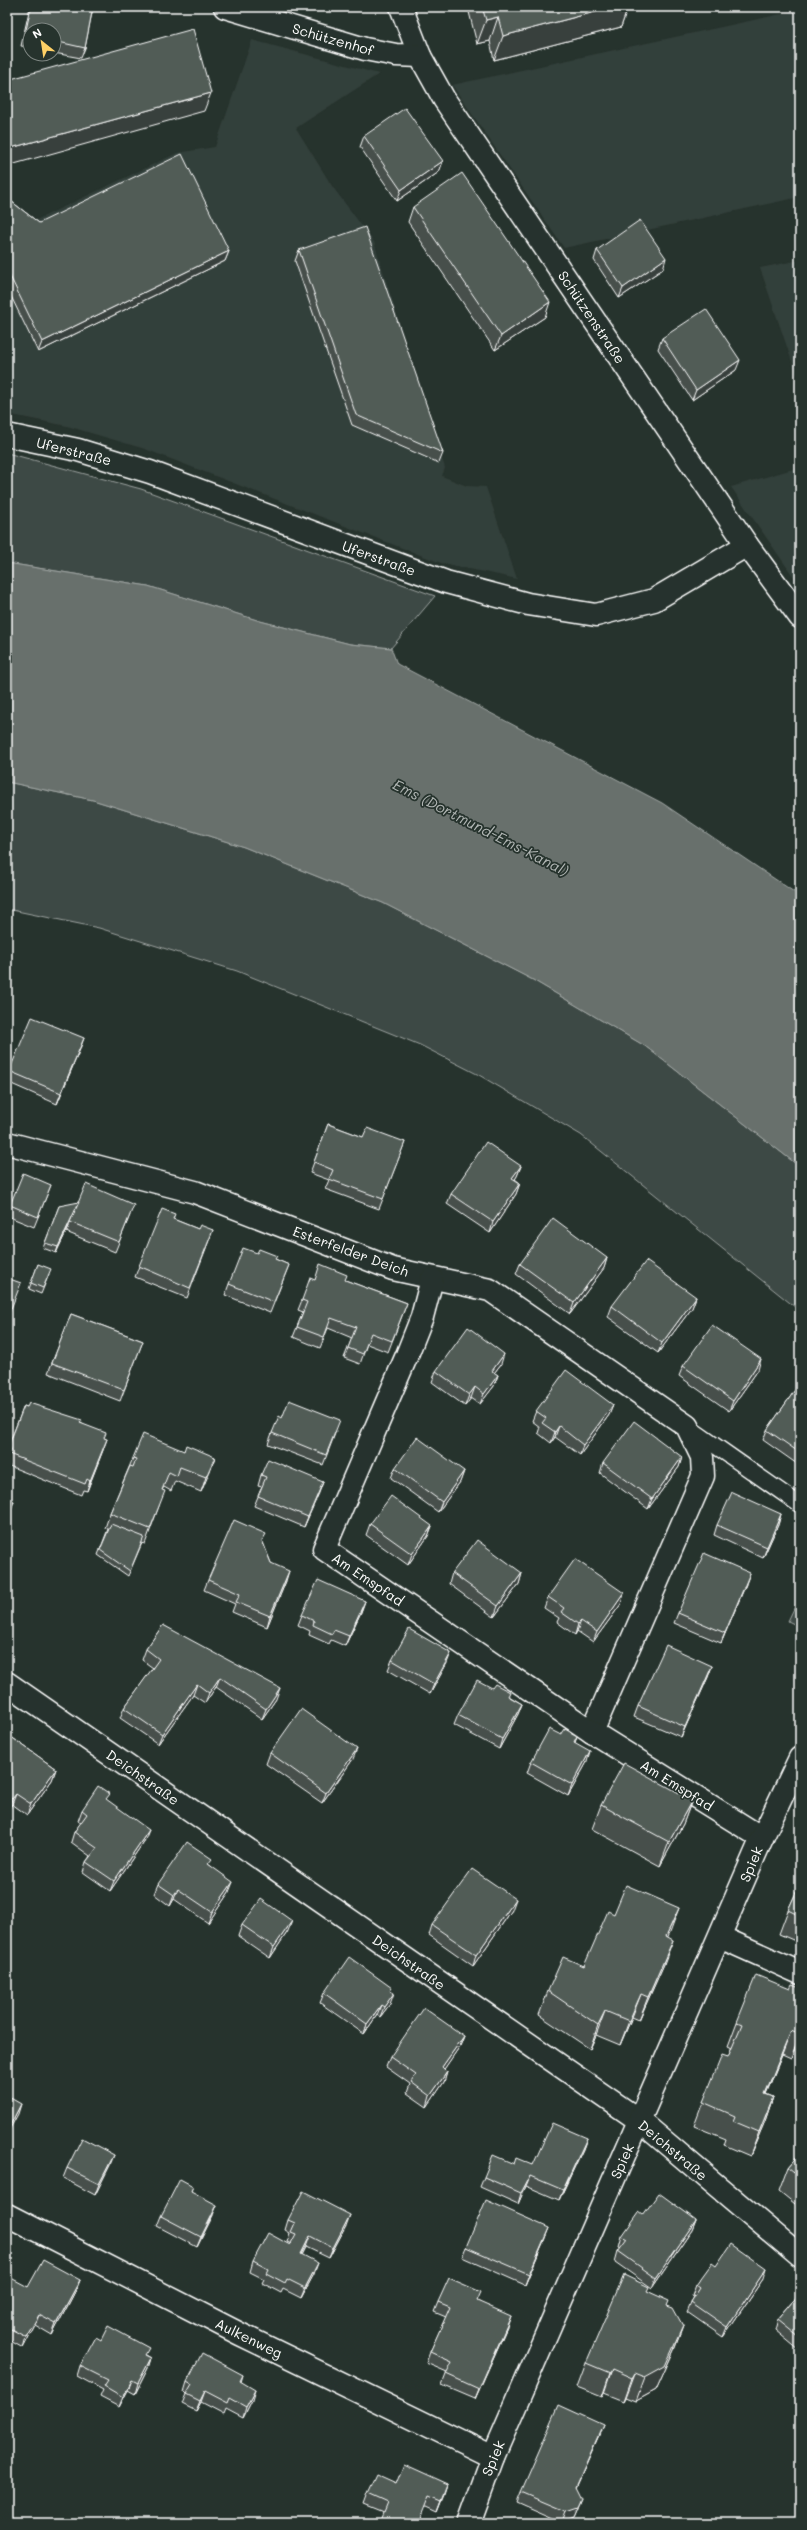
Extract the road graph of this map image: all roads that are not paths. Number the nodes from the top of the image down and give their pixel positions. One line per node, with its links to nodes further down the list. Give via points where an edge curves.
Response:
1 (225, 7): 3 (street, Schützenhof, via 365,49 396,55)
2 (401, 7): 3 (street, Schützenstraße)
3 (420, 56): 5 (street, Schützenstraße, via 444,99)
4 (7, 435): 5 (street, Uferstraße, via 78,450 150,472 446,582 528,604 596,615 654,600)
5 (747, 545): 6 (street, Schützenstraße)
6 (800, 616)
7 (7, 1143): 8 (street, Esterfelder Deich, via 195,1192 393,1269)
8 (432, 1279): 9 (street, Esterfelder Deich, via 465,1283 490,1290); 12 (street, Am Emspfad, via 412,1342 324,1549)
9 (687, 1426): 10 (lane); 12 (street, via 702,1457 703,1476)
10 (800, 1505)
11 (7, 1683): 17 (street, Deichstraße)
12 (592, 1732): 14 (street, Am Emspfad)
13 (800, 1758): 14 (street, Spiek)
14 (762, 1838): 15 (street, Spiek)
15 (720, 1937): 16 (street); 17 (street, Spiek)
16 (800, 1972)
17 (640, 2121): 19 (street, Deichstraße); 20 (street, Spiek)
18 (7, 2215): 20 (street, Aulkenweg, via 240,2334)
19 (800, 2256)
20 (494, 2457): 21 (street, Spiek)
21 (469, 2523)

